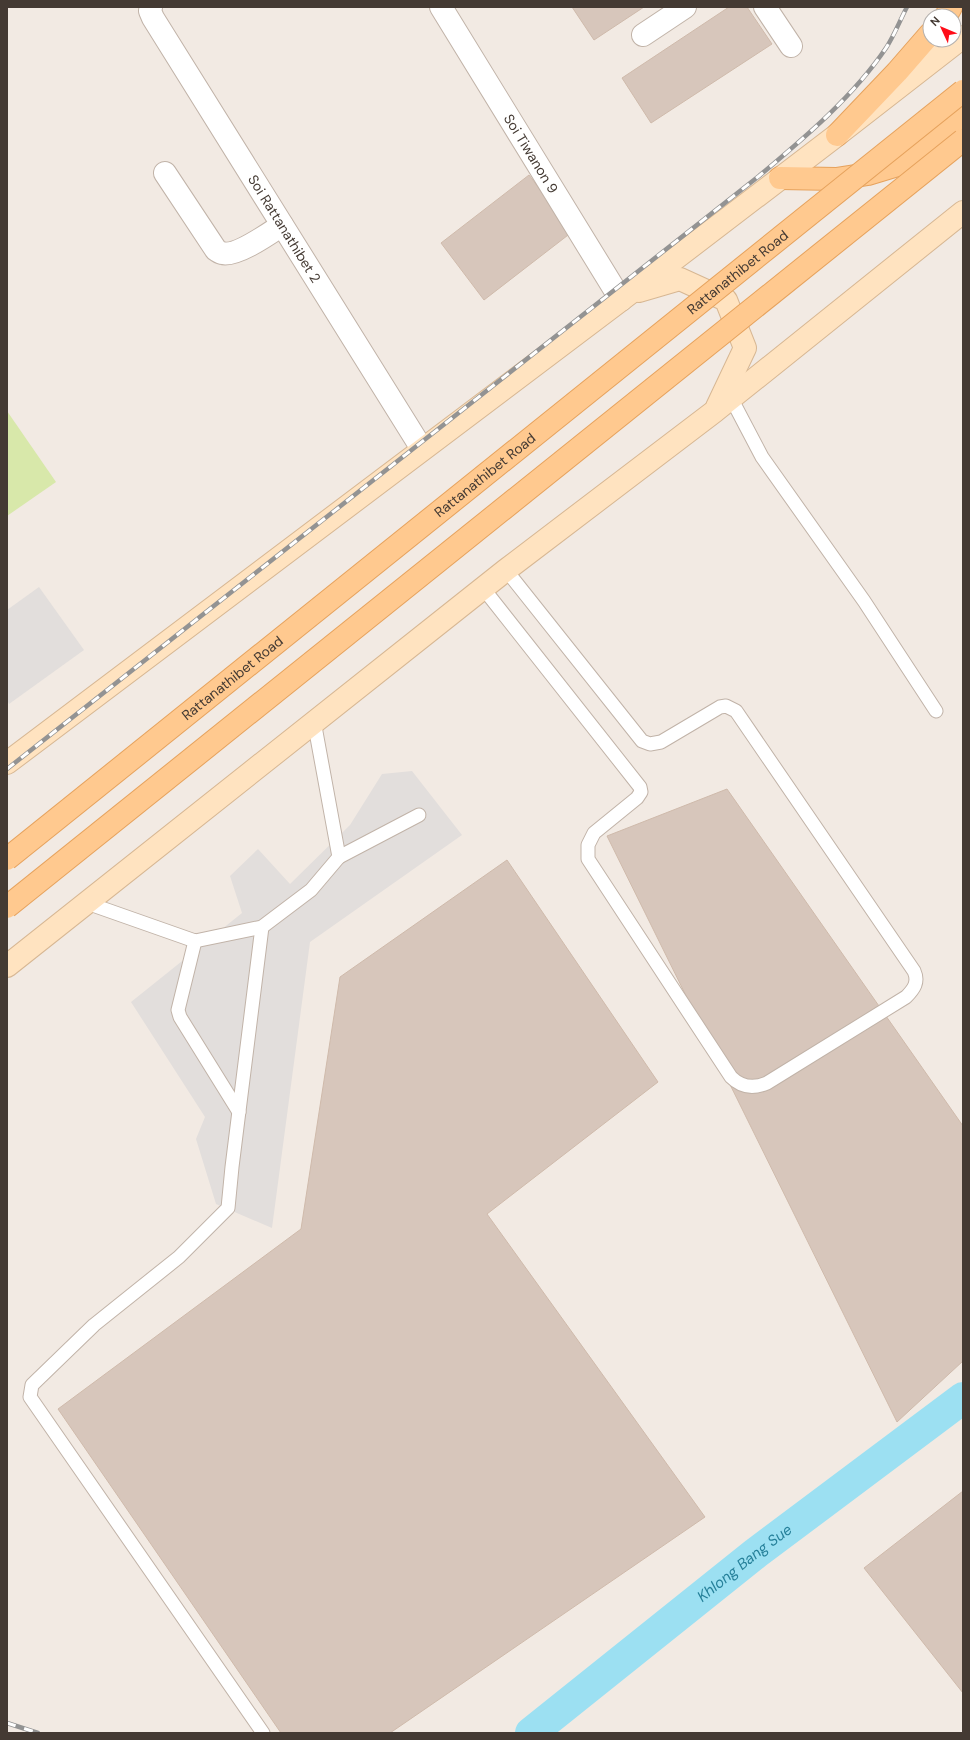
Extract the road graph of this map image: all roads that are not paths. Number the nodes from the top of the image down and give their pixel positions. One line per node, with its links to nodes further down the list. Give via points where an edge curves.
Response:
1 (151, 7): 16 (street, Soi Rattanathibet 2, via 153,18)
2 (441, 7): 17 (street, Soi Tiwanon 9)
3 (685, 7): 5 (street)
4 (765, 7): 8 (street)
5 (643, 34)
6 (963, 37): 11 (main road)
7 (922, 43): 11 (main road)
8 (791, 46)
9 (963, 91): 27 (main road, Rattanathibet Road, bridge)
10 (963, 114): 14 (main road, via 902,164 868,174 836,179)
11 (837, 135): 14 (main road)
12 (963, 140): 29 (main road, bridge)
13 (165, 173): 16 (street, via 216,250 222,254 243,248)
14 (780, 178): 17 (main road)
15 (963, 212): 18 (main road)
16 (282, 225): 19 (street, Soi Rattanathibet 2)
17 (624, 297): 18 (main road, via 680,279 726,300 745,348); 19 (main road)
18 (723, 405): 20 (main road); 22 (lane, via 864,601)
19 (422, 449): 24 (main road)
20 (506, 570): 21 (main road); 21 (lane, via 642,741 650,744 661,742 720,707 726,706 736,711 914,971 915,987 906,997 767,1083 747,1087 731,1077 588,859 588,845 594,833 637,798 641,792 640,787)
21 (483, 588): 23 (main road)
22 (936, 711)
23 (314, 721): 26 (lane); 28 (main road)
24 (7, 763)
25 (419, 815): 26 (lane)
26 (339, 857): 30 (lane, via 311,890)
27 (7, 859)
28 (87, 903): 31 (lane); 32 (main road)
29 (7, 907)
30 (262, 927): 31 (lane); 33 (lane)
31 (195, 941): 33 (lane, via 178,1010)
32 (7, 966)
33 (239, 1112): 34 (lane, via 228,1208 179,1257 94,1325 32,1385 30,1397)
34 (264, 1733)

